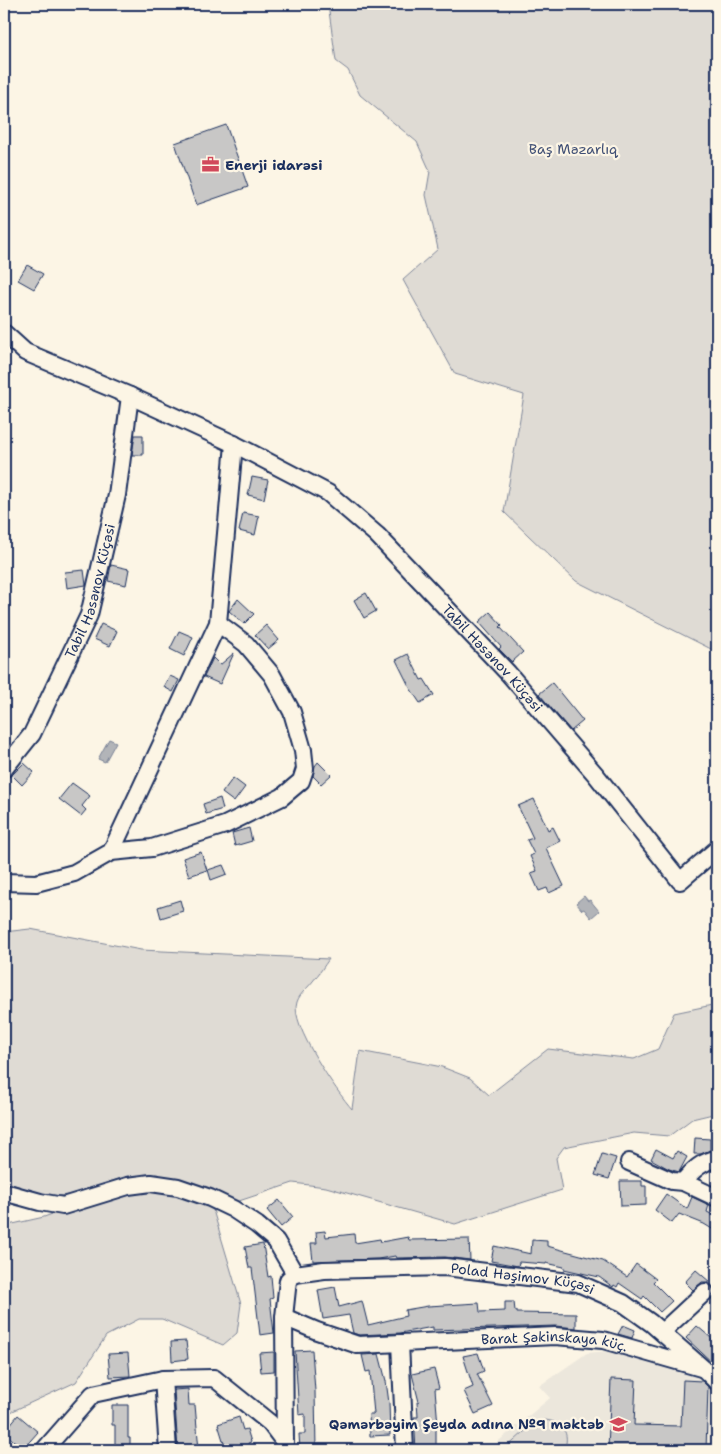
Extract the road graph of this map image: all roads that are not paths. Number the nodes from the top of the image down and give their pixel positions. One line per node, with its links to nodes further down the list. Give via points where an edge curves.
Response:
1 (4, 333): 2 (street, Tabil Həsənov Küçəsi, via 25,352)
2 (130, 396): 3 (street, Tabil Həsənov Küçəsi); 5 (street, Tabil Həsənov Küçəsi, via 118,495 89,614 32,734)
3 (234, 444): 4 (street); 6 (street, Tabil Həsənov Küçəsi, via 328,493 377,535 508,673 680,880)
4 (218, 623): 7 (street); 7 (street, via 246,644 272,675 292,712 303,750 305,769 301,781 282,797 226,825 152,848)
5 (4, 769)
6 (717, 849)
7 (111, 852): 8 (street, via 74,873 36,883)
8 (4, 882)
9 (717, 1159): 11 (street, via 707,1160)
10 (629, 1162): 11 (street, via 672,1181)
11 (688, 1176): 13 (street)
12 (4, 1192): 14 (street, via 62,1206 128,1186 151,1183 178,1187 218,1201 257,1224 276,1241)
13 (717, 1198)
14 (295, 1274): 16 (street, via 288,1280); 17 (street, Polad Həşimov Küçəsi, via 324,1270 445,1267 578,1283 623,1303)
15 (705, 1292): 17 (street)
16 (284, 1317): 18 (street, Barat Şəkinskaya küç., via 358,1345); 22 (street)
17 (662, 1332): 19 (street, Polad Həşimov Küçəsi)
18 (400, 1343): 19 (street, Barat Şəkinskaya küç., via 556,1336 603,1340); 25 (street)
19 (705, 1370): 21 (street, Polad Həşimov Küçəsi)
20 (163, 1379): 22 (street, via 214,1378 270,1423); 23 (street, via 94,1394); 24 (street)
21 (717, 1382)
22 (286, 1447)
23 (46, 1449)
24 (168, 1450)
25 (405, 1450)

